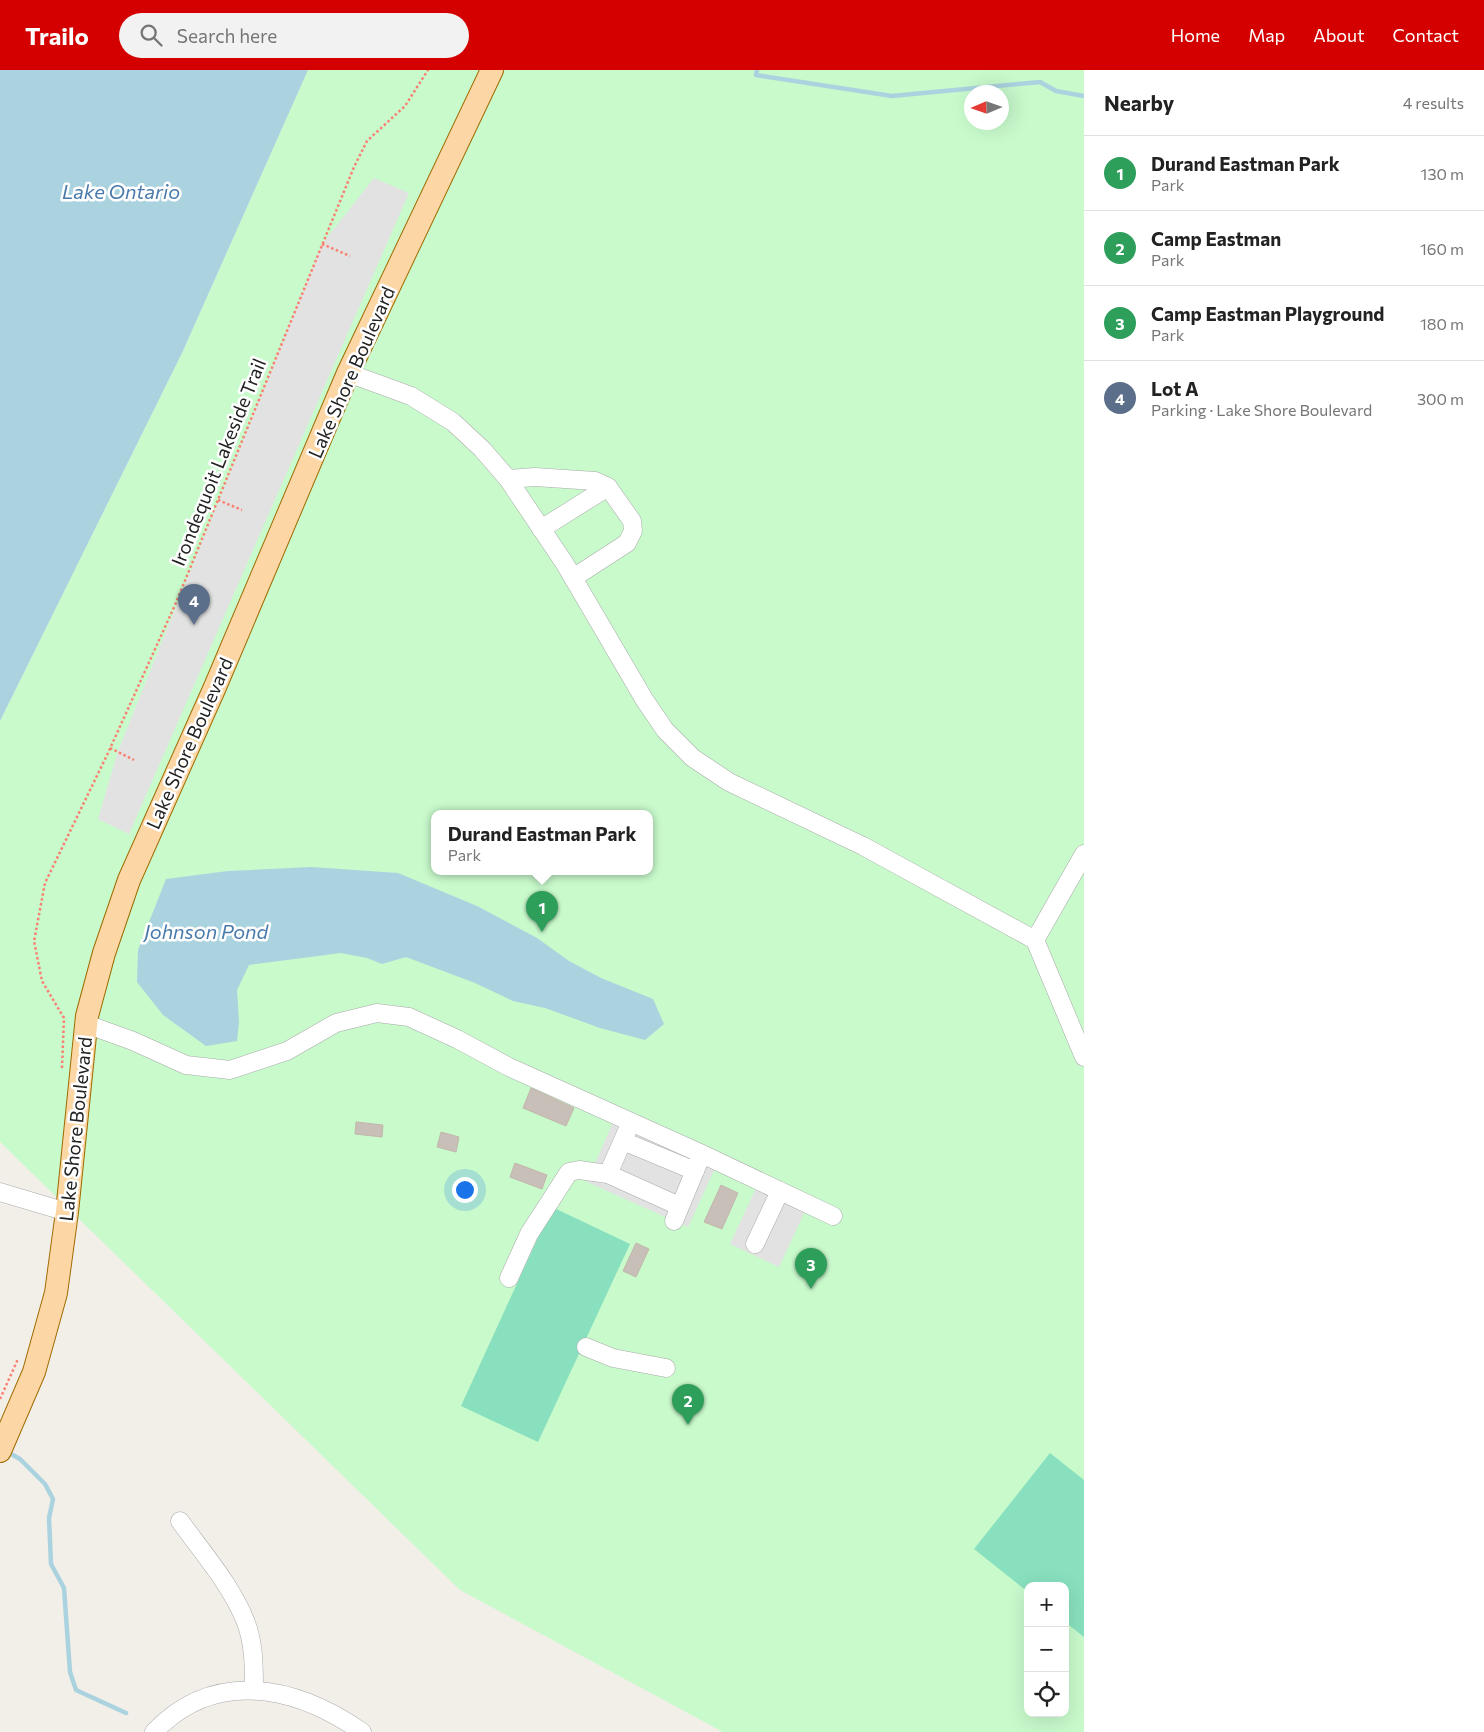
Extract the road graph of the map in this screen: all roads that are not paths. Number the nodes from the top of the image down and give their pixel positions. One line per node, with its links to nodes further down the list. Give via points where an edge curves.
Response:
1 (492, 70): 2 (main road, Lake Shore Boulevard)
2 (348, 373): 3 (street, via 411,396 453,422 482,448); 9 (main road, Lake Shore Boulevard, via 130,880 104,953)
3 (508, 479): 4 (street, via 535,477 595,481); 5 (street)
4 (608, 487): 5 (street); 6 (street, via 632,521 633,531 627,543)
5 (542, 529): 6 (street)
6 (573, 578): 8 (street, via 649,707 665,730 694,758 729,782 862,846)
7 (1084, 854): 8 (street)
8 (1035, 940): 10 (street)
9 (86, 1024): 11 (street, via 186,1065 230,1070 287,1050 336,1023 377,1013 409,1017 509,1068); 18 (main road, Lake Shore Boulevard)
10 (1084, 1057)
11 (631, 1122): 12 (street); 13 (street)
12 (623, 1141): 14 (street); 15 (street)
13 (702, 1154): 14 (street); 16 (street)
14 (695, 1171): 15 (street, via 676,1213)
15 (608, 1174): 21 (street, via 579,1170 569,1172 529,1234)
16 (780, 1191): 19 (street); 20 (street)
17 (0, 1192): 18 (street)
18 (67, 1212): 24 (main road, Lake Shore Boulevard, via 56,1293 34,1372)
19 (832, 1216)
20 (755, 1244)
21 (509, 1278)
22 (586, 1347): 23 (street, via 613,1358)
23 (666, 1368)
24 (0, 1451)
25 (180, 1521): 26 (street, via 218,1574 245,1621 251,1640)
26 (254, 1688): 27 (street, via 209,1696 189,1704); 28 (street, via 322,1708)
27 (154, 1732)
28 (362, 1732)

